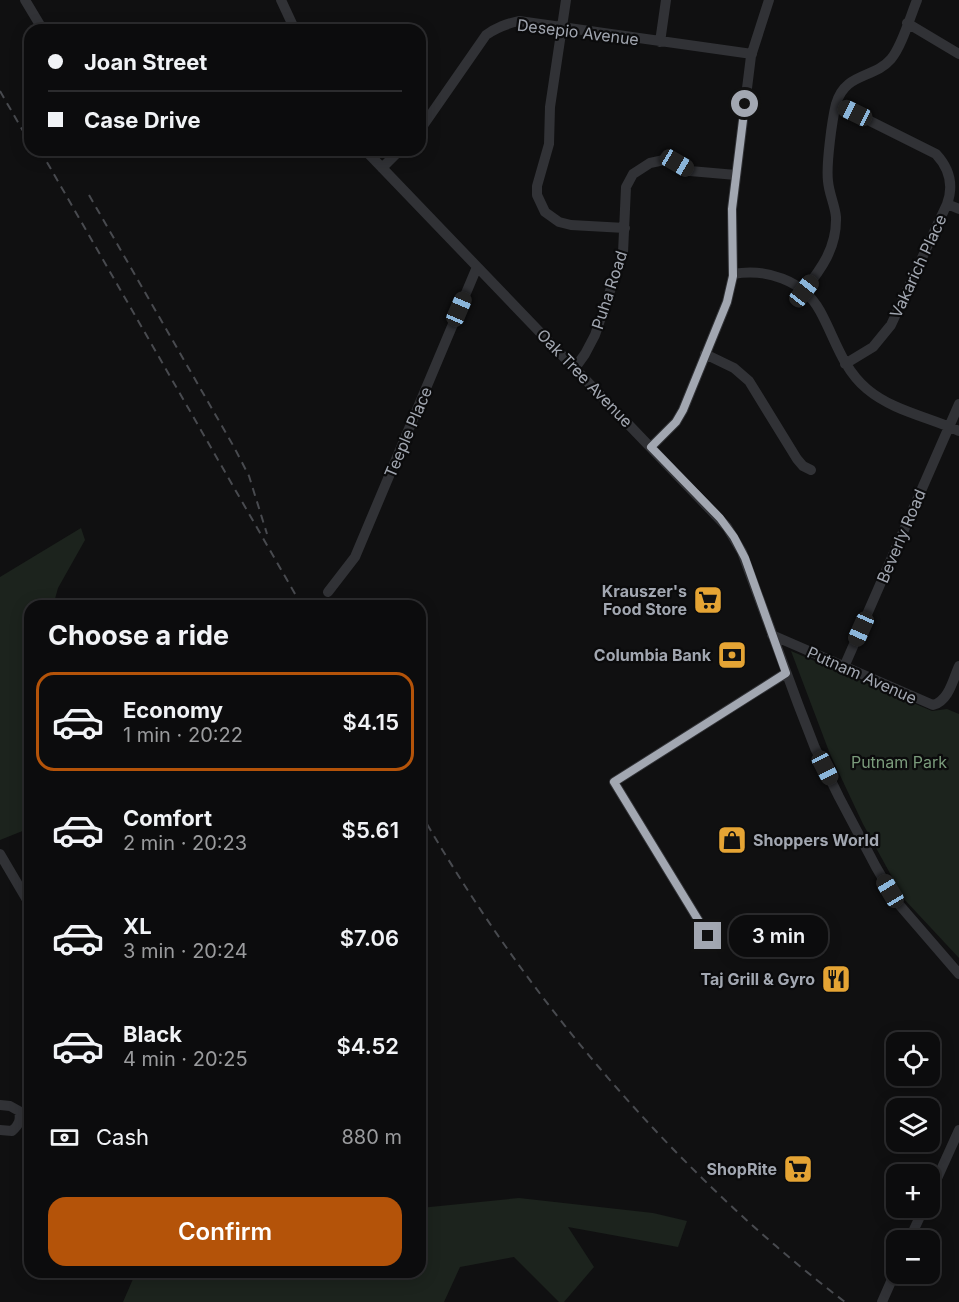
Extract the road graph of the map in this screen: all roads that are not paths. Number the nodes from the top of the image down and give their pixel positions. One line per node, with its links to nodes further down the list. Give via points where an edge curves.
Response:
1 (25, 0): 8 (street)
2 (281, 0): 9 (street)
3 (566, 0): 10 (street)
4 (666, 0): 11 (street)
5 (769, 0): 12 (street)
6 (917, 0): 7 (street)
7 (907, 23): 13 (street); 14 (street, via 891,58 849,83)
8 (39, 24)
9 (293, 24)
10 (561, 27): 11 (street, Desepio Avenue); 15 (street, Desepio Avenue, via 519,21 497,27 486,35); 22 (street, via 549,144 537,195 545,212 559,222)
11 (660, 42): 12 (street, Desepio Avenue)
12 (752, 54): 19 (street)
13 (959, 54)
14 (836, 104): 20 (street, Vakarich Place, via 936,154 949,176); 25 (street, via 827,178 836,217 831,249)
15 (426, 121)
16 (371, 156): 18 (street, Oak Tree Avenue)
17 (394, 156): 18 (street)
18 (382, 168): 23 (street, Oak Tree Avenue)
19 (736, 175): 22 (street, Puha Road, via 690,171 664,160 650,163 633,174 626,187); 24 (street)
20 (947, 204): 21 (street); 27 (street, Vakarich Place, via 891,325 873,347)
21 (959, 209)
22 (625, 228): 28 (street, Puha Road, via 623,253 602,315)
23 (477, 267): 28 (street, Oak Tree Avenue); 34 (street, Teeple Place, via 355,557)
24 (733, 274): 25 (street, via 774,275); 26 (street, via 727,302)
25 (804, 291): 27 (street, via 819,309)
26 (705, 354): 32 (street, via 683,410); 33 (street, via 743,374 797,459)
27 (845, 364): 30 (street, via 878,397)
28 (575, 368): 32 (street, Oak Tree Avenue)
29 (959, 404): 30 (street, Beverly Road)
30 (948, 426): 31 (street); 37 (street, Beverly Road)
31 (959, 431)
32 (651, 447): 35 (street, Oak Tree Avenue, via 734,537)
33 (811, 470)
34 (328, 592)
35 (772, 635): 37 (street, Putnam Avenue); 38 (street, Oak Tree Avenue)
36 (959, 666): 37 (street, Putnam Avenue, via 938,704 926,704)
37 (844, 667)
38 (786, 673): 41 (street, via 614,782); 42 (street, Oak Tree Avenue, via 825,768 876,867 904,911)
39 (0, 854): 40 (street)
40 (24, 895)
41 (708, 936)
42 (959, 974)
43 (0, 1106): 44 (street, via 19,1111 20,1118 12,1131)
44 (0, 1130)
45 (959, 1130): 46 (street)
46 (940, 1172)
47 (890, 1284): 48 (street)
48 (882, 1302)

